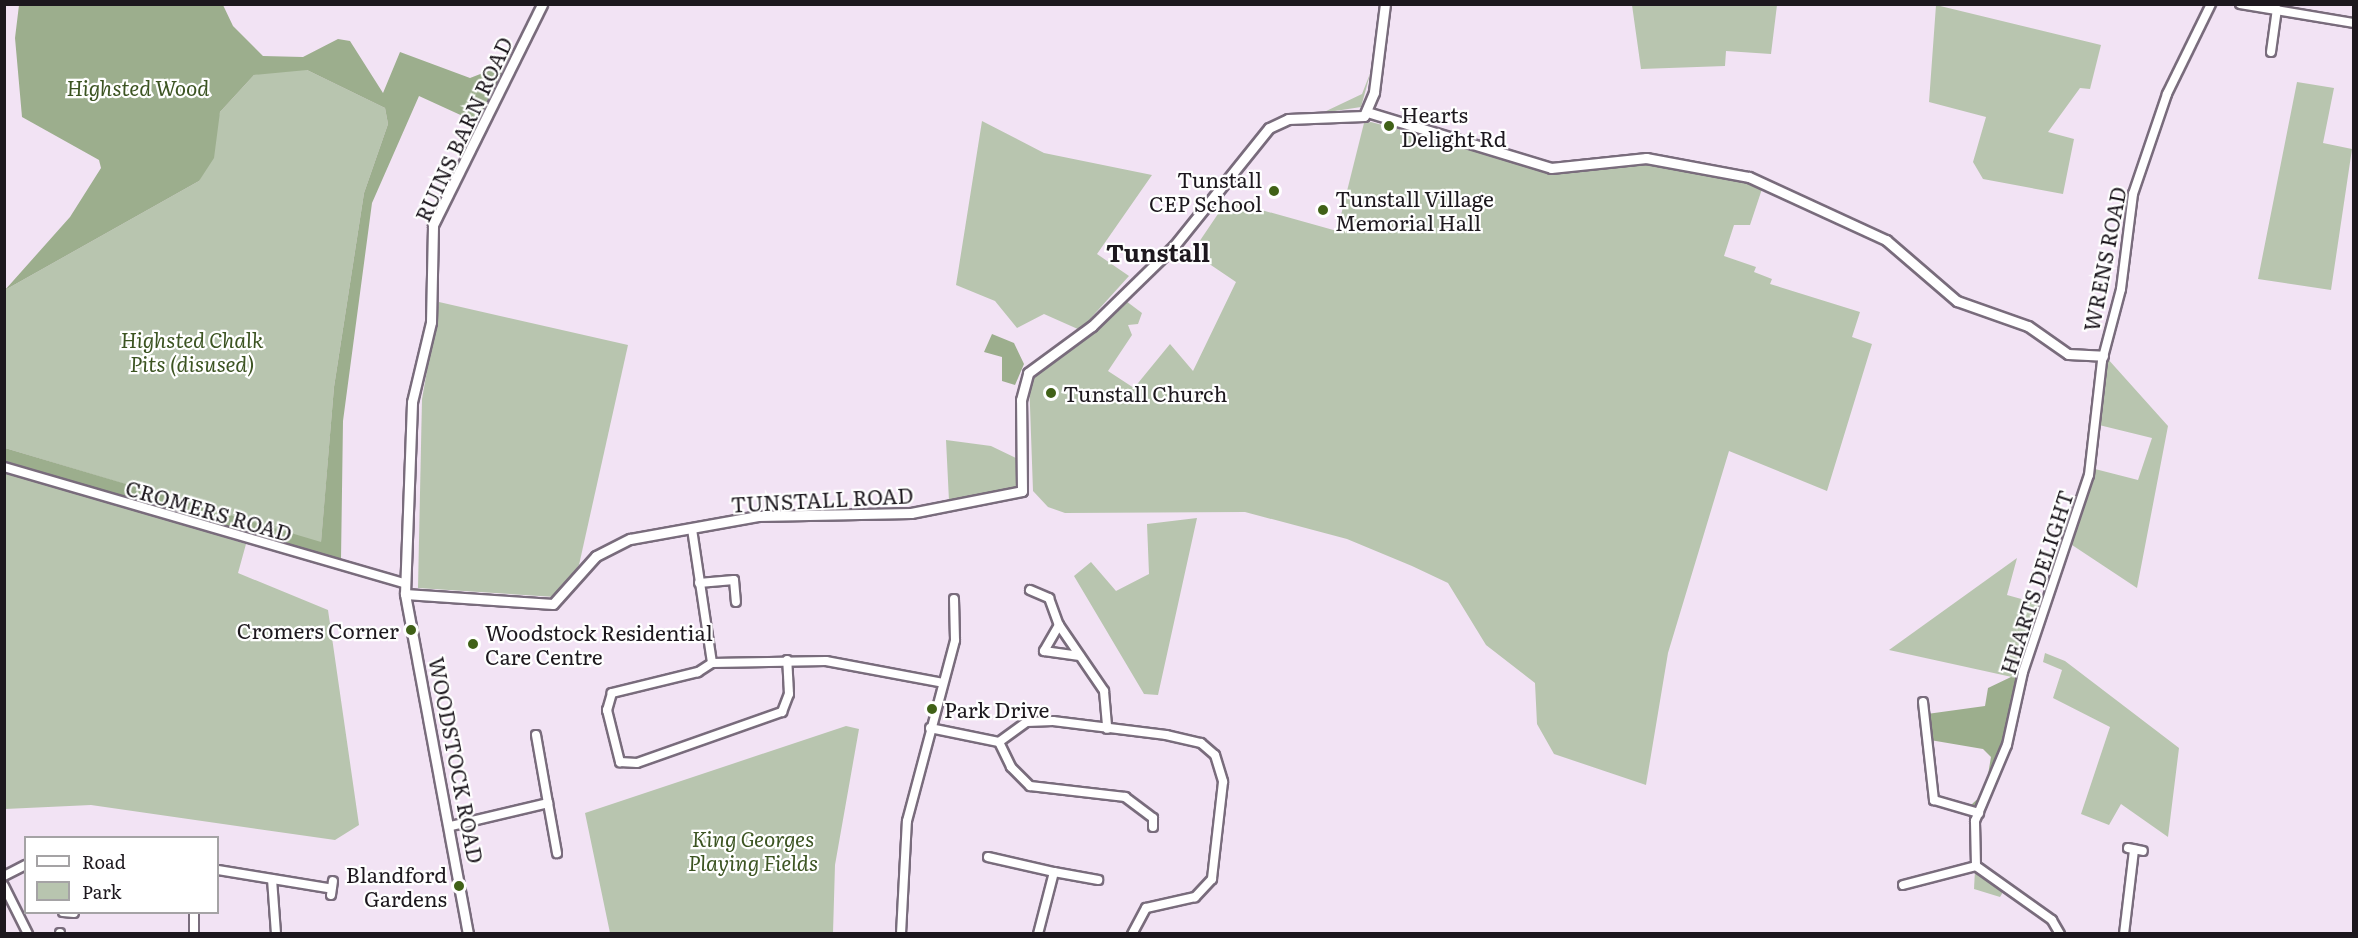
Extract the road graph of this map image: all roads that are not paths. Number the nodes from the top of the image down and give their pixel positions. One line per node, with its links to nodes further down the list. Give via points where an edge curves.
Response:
1 (542, 4): 12 (street, RUINS BARN ROAD, via 433,225 431,322 412,402)
2 (1385, 4): 8 (street)
3 (2211, 4): 9 (street, WRENS ROAD, via 2167,94 2133,194 2121,289)
4 (2241, 4): 5 (street)
5 (2277, 9): 6 (street); 7 (street)
6 (2354, 23)
7 (2271, 52)
8 (1367, 112): 9 (street, via 1551,168 1646,158 1749,177 1886,240 1957,301 2028,326 2068,354); 11 (street, TUNSTALL ROAD, via 1360,118 1288,119 1269,128 1174,246 1092,326 1028,373 1021,400 1022,491 911,513 758,516)
9 (2103, 356): 29 (street, HEARTS DELIGHT, via 2089,475 2024,672 2007,745)
10 (4, 467): 12 (street, CROMERS ROAD)
11 (692, 529): 13 (street); 15 (street, TUNSTALL ROAD, via 630,539 606,549 553,604)
12 (404, 583): 15 (street, RUINS BARN ROAD)
13 (699, 583): 17 (street, via 734,580); 21 (street)
14 (1030, 590): 18 (street, via 1049,598)
15 (405, 594): 30 (street, WOODSTOCK ROAD)
16 (954, 599): 22 (street, via 955,640)
17 (736, 602)
18 (1059, 625): 19 (street); 19 (street, via 1044,651)
19 (1080, 656): 25 (street, via 1104,691)
20 (787, 660): 21 (street); 21 (street, via 789,694 782,712 637,763 620,762 607,710 612,693 705,669); 22 (street, via 874,666)
21 (712, 663)
22 (943, 683): 24 (street)
23 (1923, 702): 29 (street, via 1935,801)
24 (930, 728): 27 (street); 50 (street, via 907,821)
25 (1107, 729): 27 (street, via 1027,722); 52 (street, via 1201,742 1222,769 1210,883 1195,897 1146,908)
26 (536, 735): 28 (street)
27 (999, 741): 31 (street, via 1011,767 1030,786 1125,797 1153,818)
28 (548, 803): 30 (street); 33 (street)
29 (1978, 813): 36 (street, HEARTS DELIGHT, via 1973,835)
30 (452, 826): 49 (street, WOODSTOCK ROAD)
31 (1153, 827)
32 (2143, 851): 54 (street, via 2131,849)
33 (556, 853)
34 (988, 857): 38 (street)
35 (24, 866): 39 (street)
36 (1976, 866): 42 (street); 53 (street, via 2052,920)
37 (219, 870): 40 (street)
38 (1054, 872): 41 (street); 51 (street)
39 (4, 876)
40 (272, 879): 44 (street); 48 (street)
41 (1098, 880)
42 (1903, 885)
43 (4, 886): 46 (street)
44 (331, 888)
45 (194, 914): 47 (street)
46 (28, 933)
47 (192, 933)
48 (276, 933)
49 (468, 933)
50 (901, 933)
51 (1038, 933)
52 (1132, 933)
53 (2060, 933)
54 (2124, 933)

